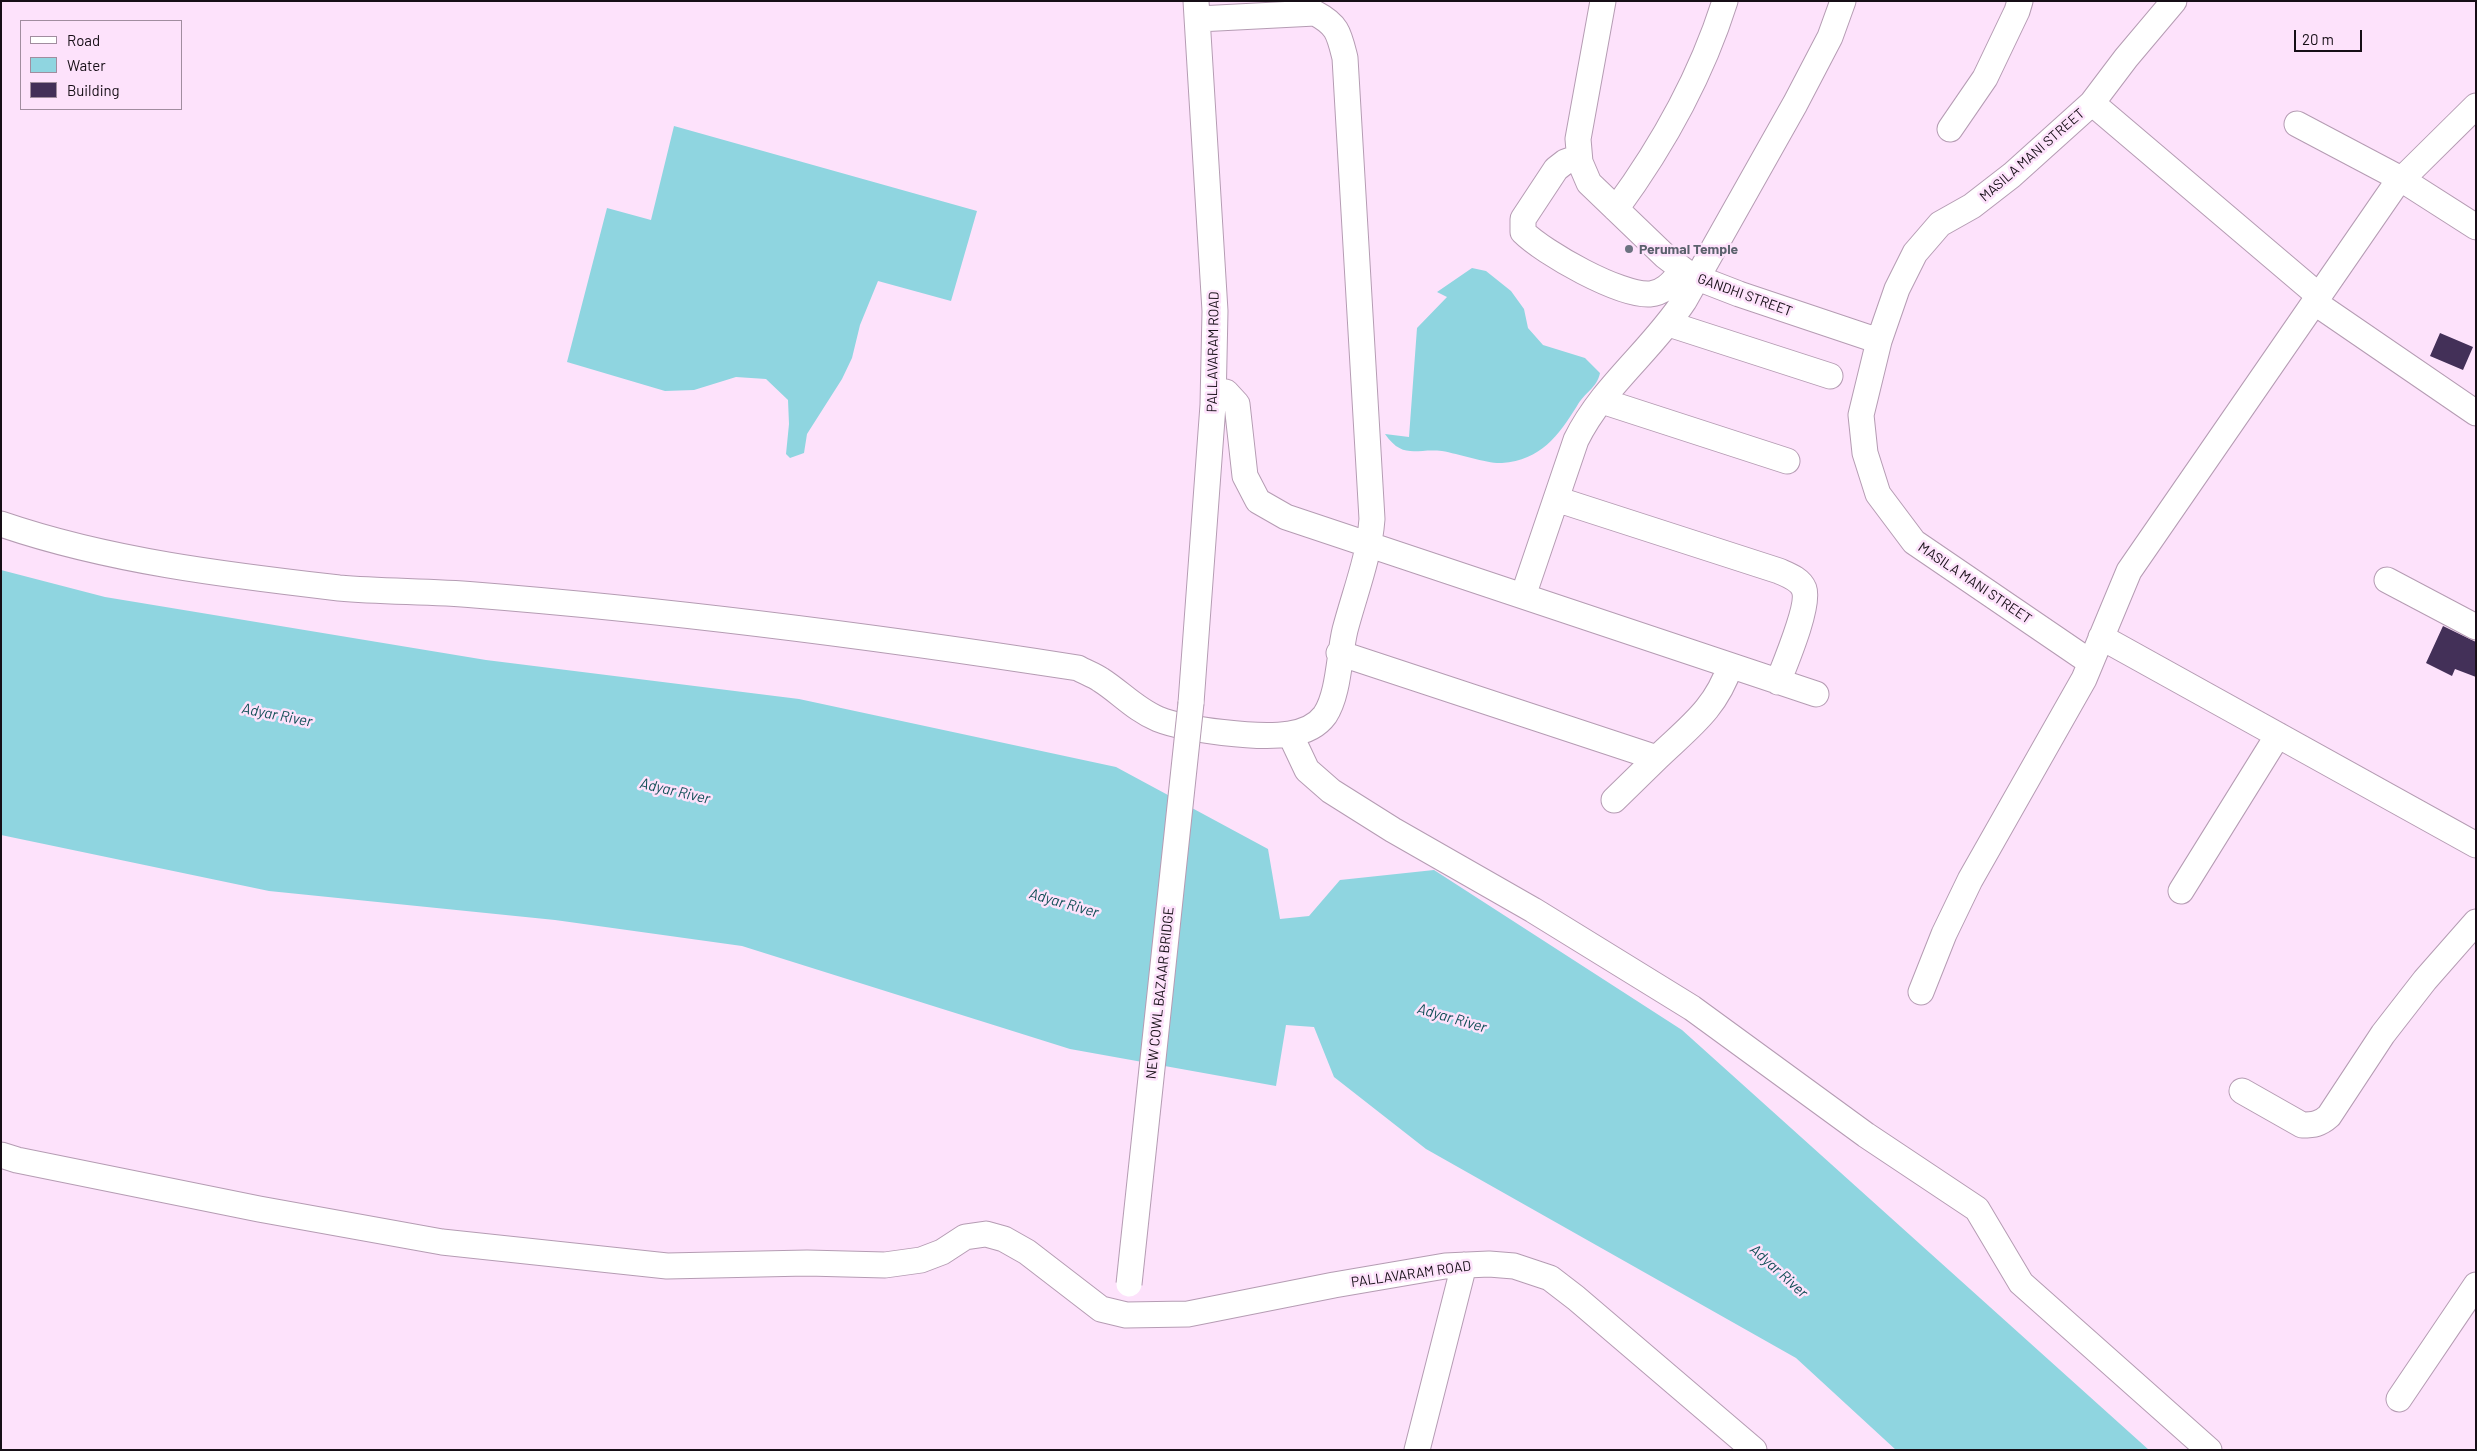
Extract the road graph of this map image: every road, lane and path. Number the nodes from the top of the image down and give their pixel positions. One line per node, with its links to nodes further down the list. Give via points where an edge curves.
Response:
1 (1603, 1): 12 (street, GANDHI STREET, via 1578,139)
2 (1725, 1): 14 (street, via 1698,74 1678,114 1650,164)
3 (1843, 1): 16 (street, via 1830,37 1799,95)
4 (2020, 1): 11 (street, via 1985,78)
5 (2174, 1): 8 (street, MASILA MANI STREET)
6 (1197, 10): 7 (street); 21 (street, PALLAVARAM ROAD, via 1215,311)
7 (1335, 11): 27 (street, via 1345,58 1372,488)
8 (2092, 103): 17 (street); 19 (street, MASILA MANI STREET, via 2012,175 1972,206 1940,224 1915,253)
9 (2476, 106): 13 (street)
10 (2297, 124): 13 (street)
11 (1950, 129)
12 (1579, 157): 14 (street, GANDHI STREET, via 1589,183); 16 (street, via 1556,169 1523,219 1523,232 1531,241 1591,276 1624,290 1650,294)
13 (2401, 179): 15 (street); 17 (street)
14 (1616, 209): 16 (street, GANDHI STREET, via 1665,256)
15 (2476, 227)
16 (1690, 274): 18 (street); 19 (street, GANDHI STREET, via 1739,294)
17 (2316, 298): 23 (street); 31 (street, via 2128,571)
18 (1669, 324): 20 (street); 22 (street)
19 (1878, 340): 33 (street, MASILA MANI STREET, via 1861,414 1865,453 1878,494 1914,542)
20 (1830, 376)
21 (1214, 390): 27 (street, via 1226,392 1236,404 1245,476 1258,501 1286,517); 37 (street, PALLAVARAM ROAD)
22 (1602, 401): 24 (street); 25 (street, via 1586,419 1576,440)
23 (2476, 413)
24 (1787, 461)
25 (1556, 499): 29 (street); 35 (street, via 1780,571 1796,579 1804,589 1804,601)
26 (1, 524): 38 (street, via 89,550 341,588 474,594 621,609 1078,668 1101,680 1126,701 1172,723 1262,735)
27 (1370, 545): 29 (street); 32 (street)
28 (2387, 580): 30 (street)
29 (1523, 596): 34 (street)
30 (2476, 627)
31 (2101, 637): 33 (street); 39 (street)
32 (1339, 653): 38 (street, via 1332,701 1325,715 1313,727); 40 (street)
33 (2090, 662): 45 (street, via 2084,679 1970,880)
34 (1730, 666): 35 (street); 40 (street, via 1712,705)
35 (1778, 682): 36 (street)
36 (1816, 694)
37 (1191, 702): 50 (street, NEW COWL BAZAAR BRIDGE, bridge)
38 (1290, 734): 54 (street, via 1307,770 1331,791 1692,1008 1866,1135 1977,1209 2021,1283)
39 (2278, 736): 42 (street); 43 (street)
40 (1657, 758): 41 (street)
41 (1614, 800)
42 (2476, 845)
43 (2181, 891)
44 (2476, 922): 46 (street, via 2383,1034 2322,1122 2302,1124)
45 (1921, 992)
46 (2242, 1090)
47 (1, 1155): 50 (street, PALLAVARAM ROAD, via 250,1207 442,1242 667,1266 885,1265 921,1260 965,1238 986,1234 1004,1239 1027,1252 1101,1309)
48 (1464, 1265): 50 (street, PALLAVARAM ROAD, via 1334,1285 1188,1314); 52 (street); 53 (street, PALLAVARAM ROAD, via 1514,1266 1550,1278)
49 (2476, 1285): 51 (street)
50 (1126, 1315)
51 (2399, 1399)
52 (1417, 1450)
53 (1754, 1450)
54 (2209, 1450)

